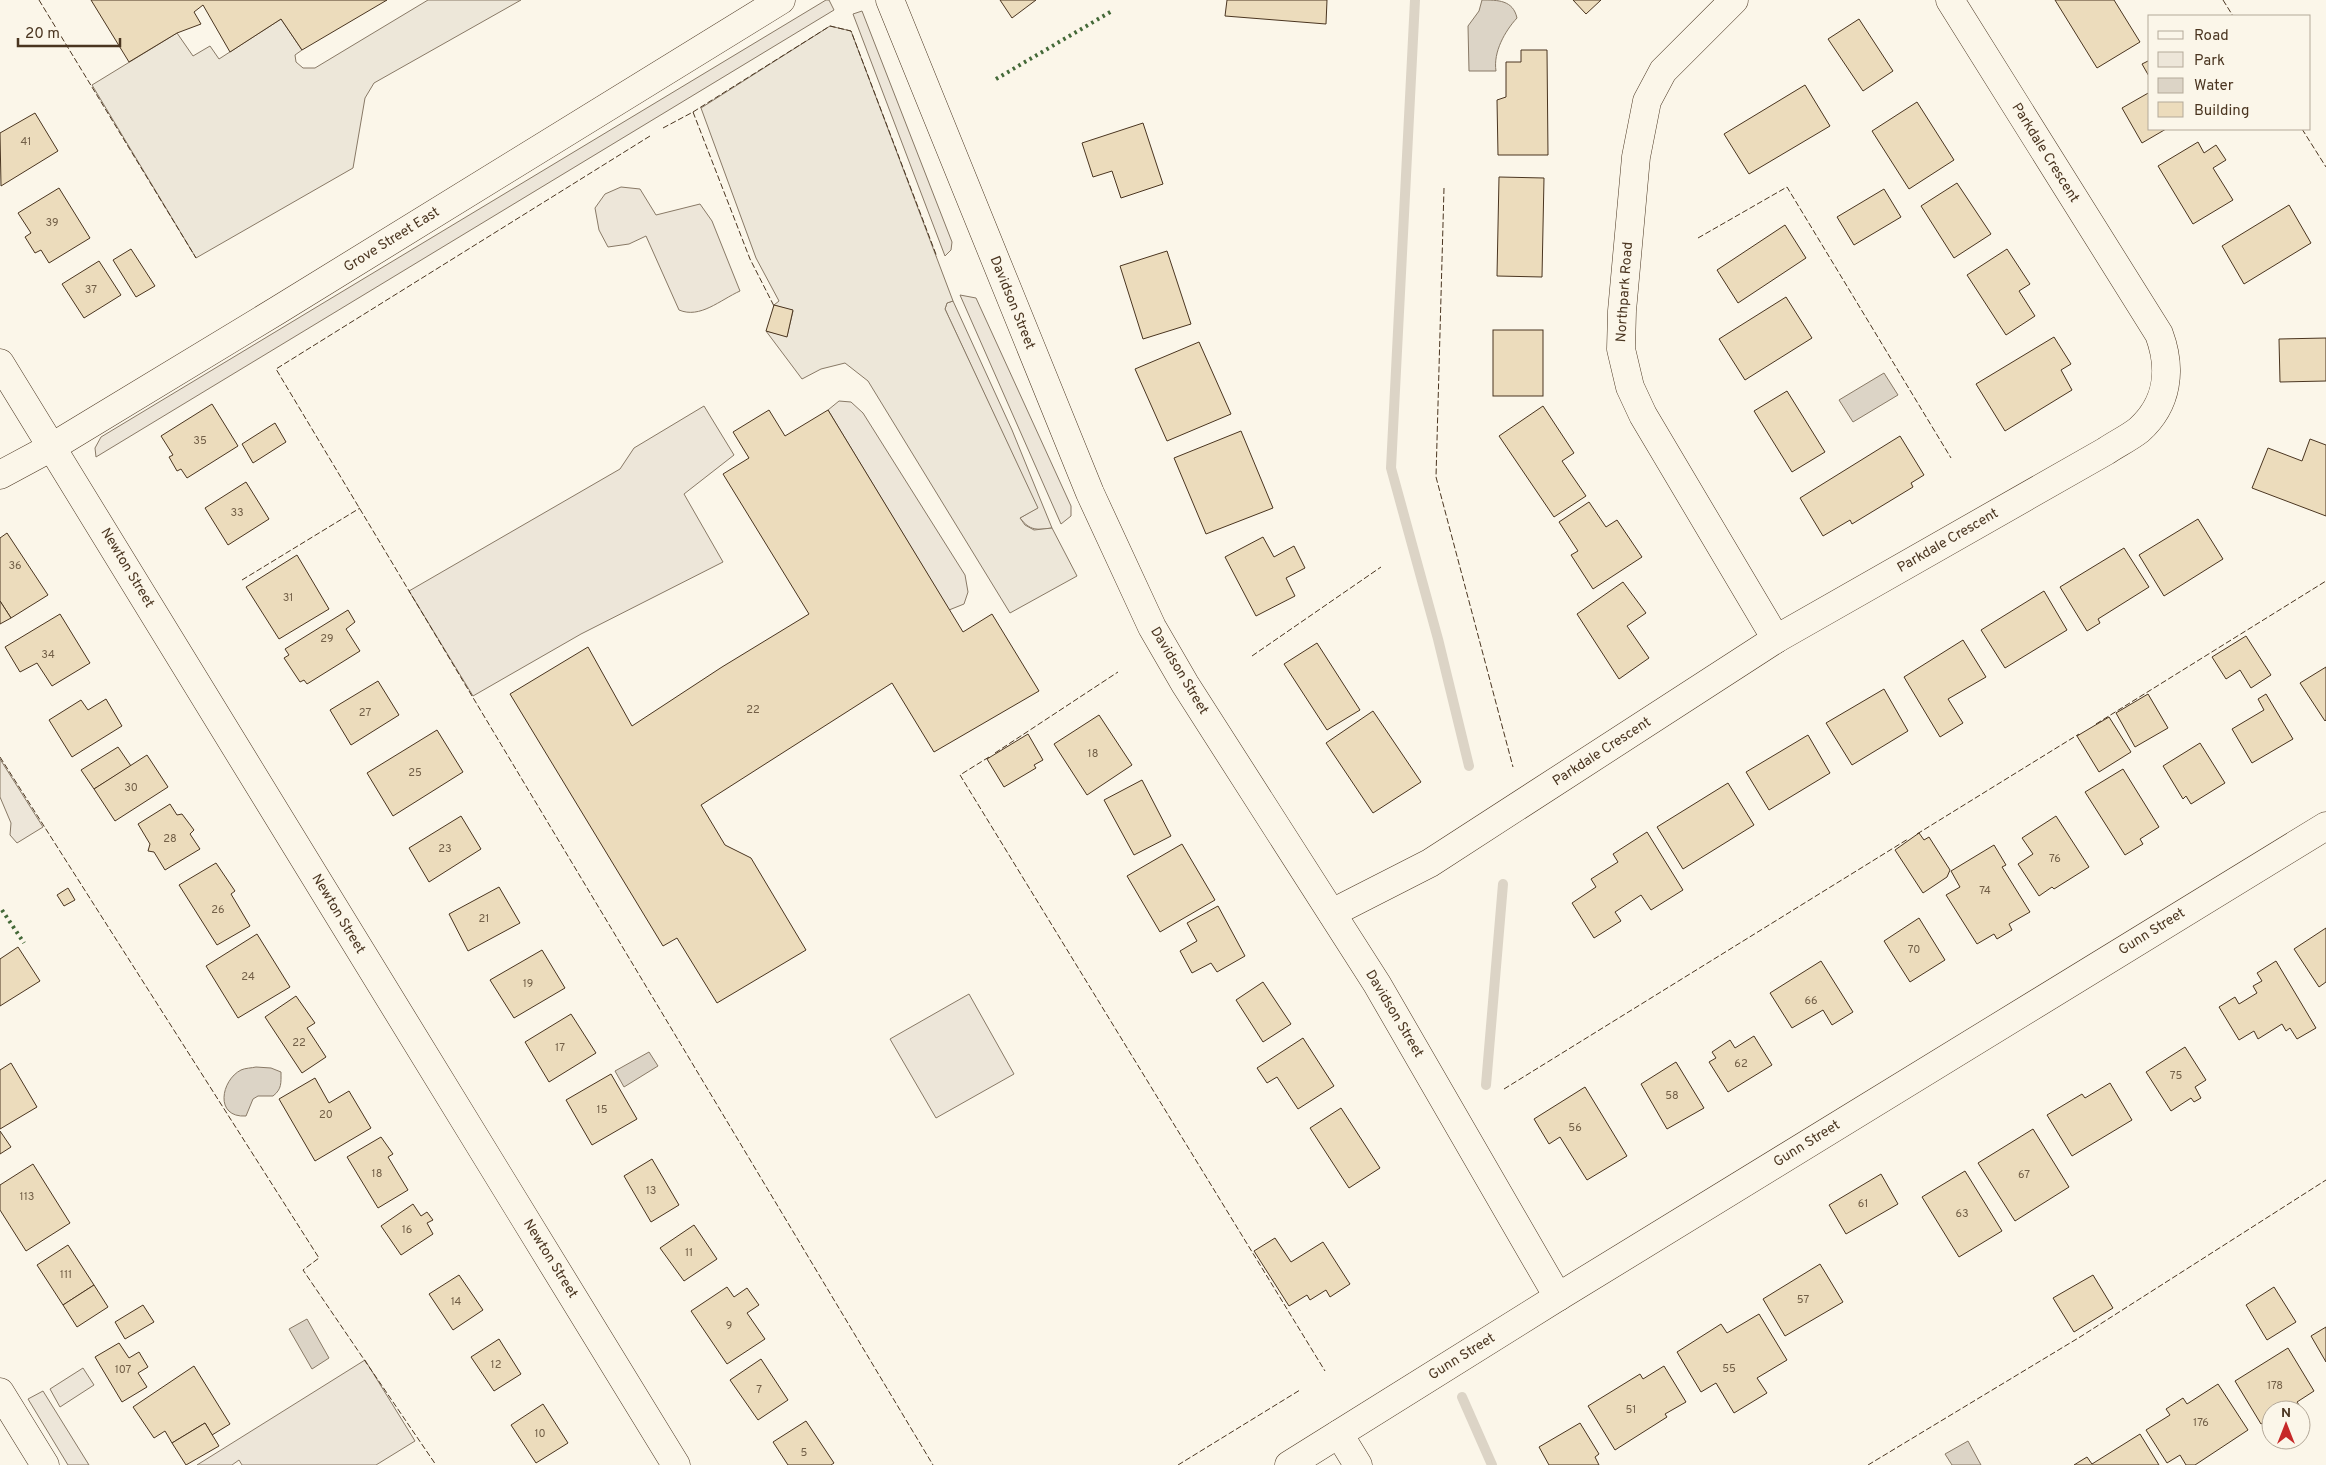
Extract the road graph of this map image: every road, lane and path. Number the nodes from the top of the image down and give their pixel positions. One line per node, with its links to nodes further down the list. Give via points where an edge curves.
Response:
1 (781, 0): 6 (street, Grove Street East)
2 (890, 0): 10 (street, Davidson Street, via 1086,485 1152,628)
3 (1734, 0): 8 (street, Northpark Road, via 1662,71 1647,101 1636,157 1622,311 1622,349 1630,387 1643,415)
4 (1950, 0): 8 (street, Parkdale Crescent, via 2158,334 2166,355 2167,381 2158,406 2139,430)
5 (0, 363): 6 (street, Newton Street)
6 (52, 447): 7 (street, Grove Street East); 15 (street, Newton Street)
7 (0, 475)
8 (1776, 639): 10 (street, Parkdale Crescent, via 1430,863)
9 (2326, 826): 11 (street, Gunn Street)
10 (1332, 913): 11 (street, Davidson Street, via 1377,984)
11 (1558, 1297): 13 (street, Gunn Street)
12 (0, 1392): 14 (street)
13 (1339, 1434): 16 (street, Gunn Street); 17 (street)
14 (45, 1465)
15 (676, 1465)
16 (1289, 1465)
17 (1358, 1465)

